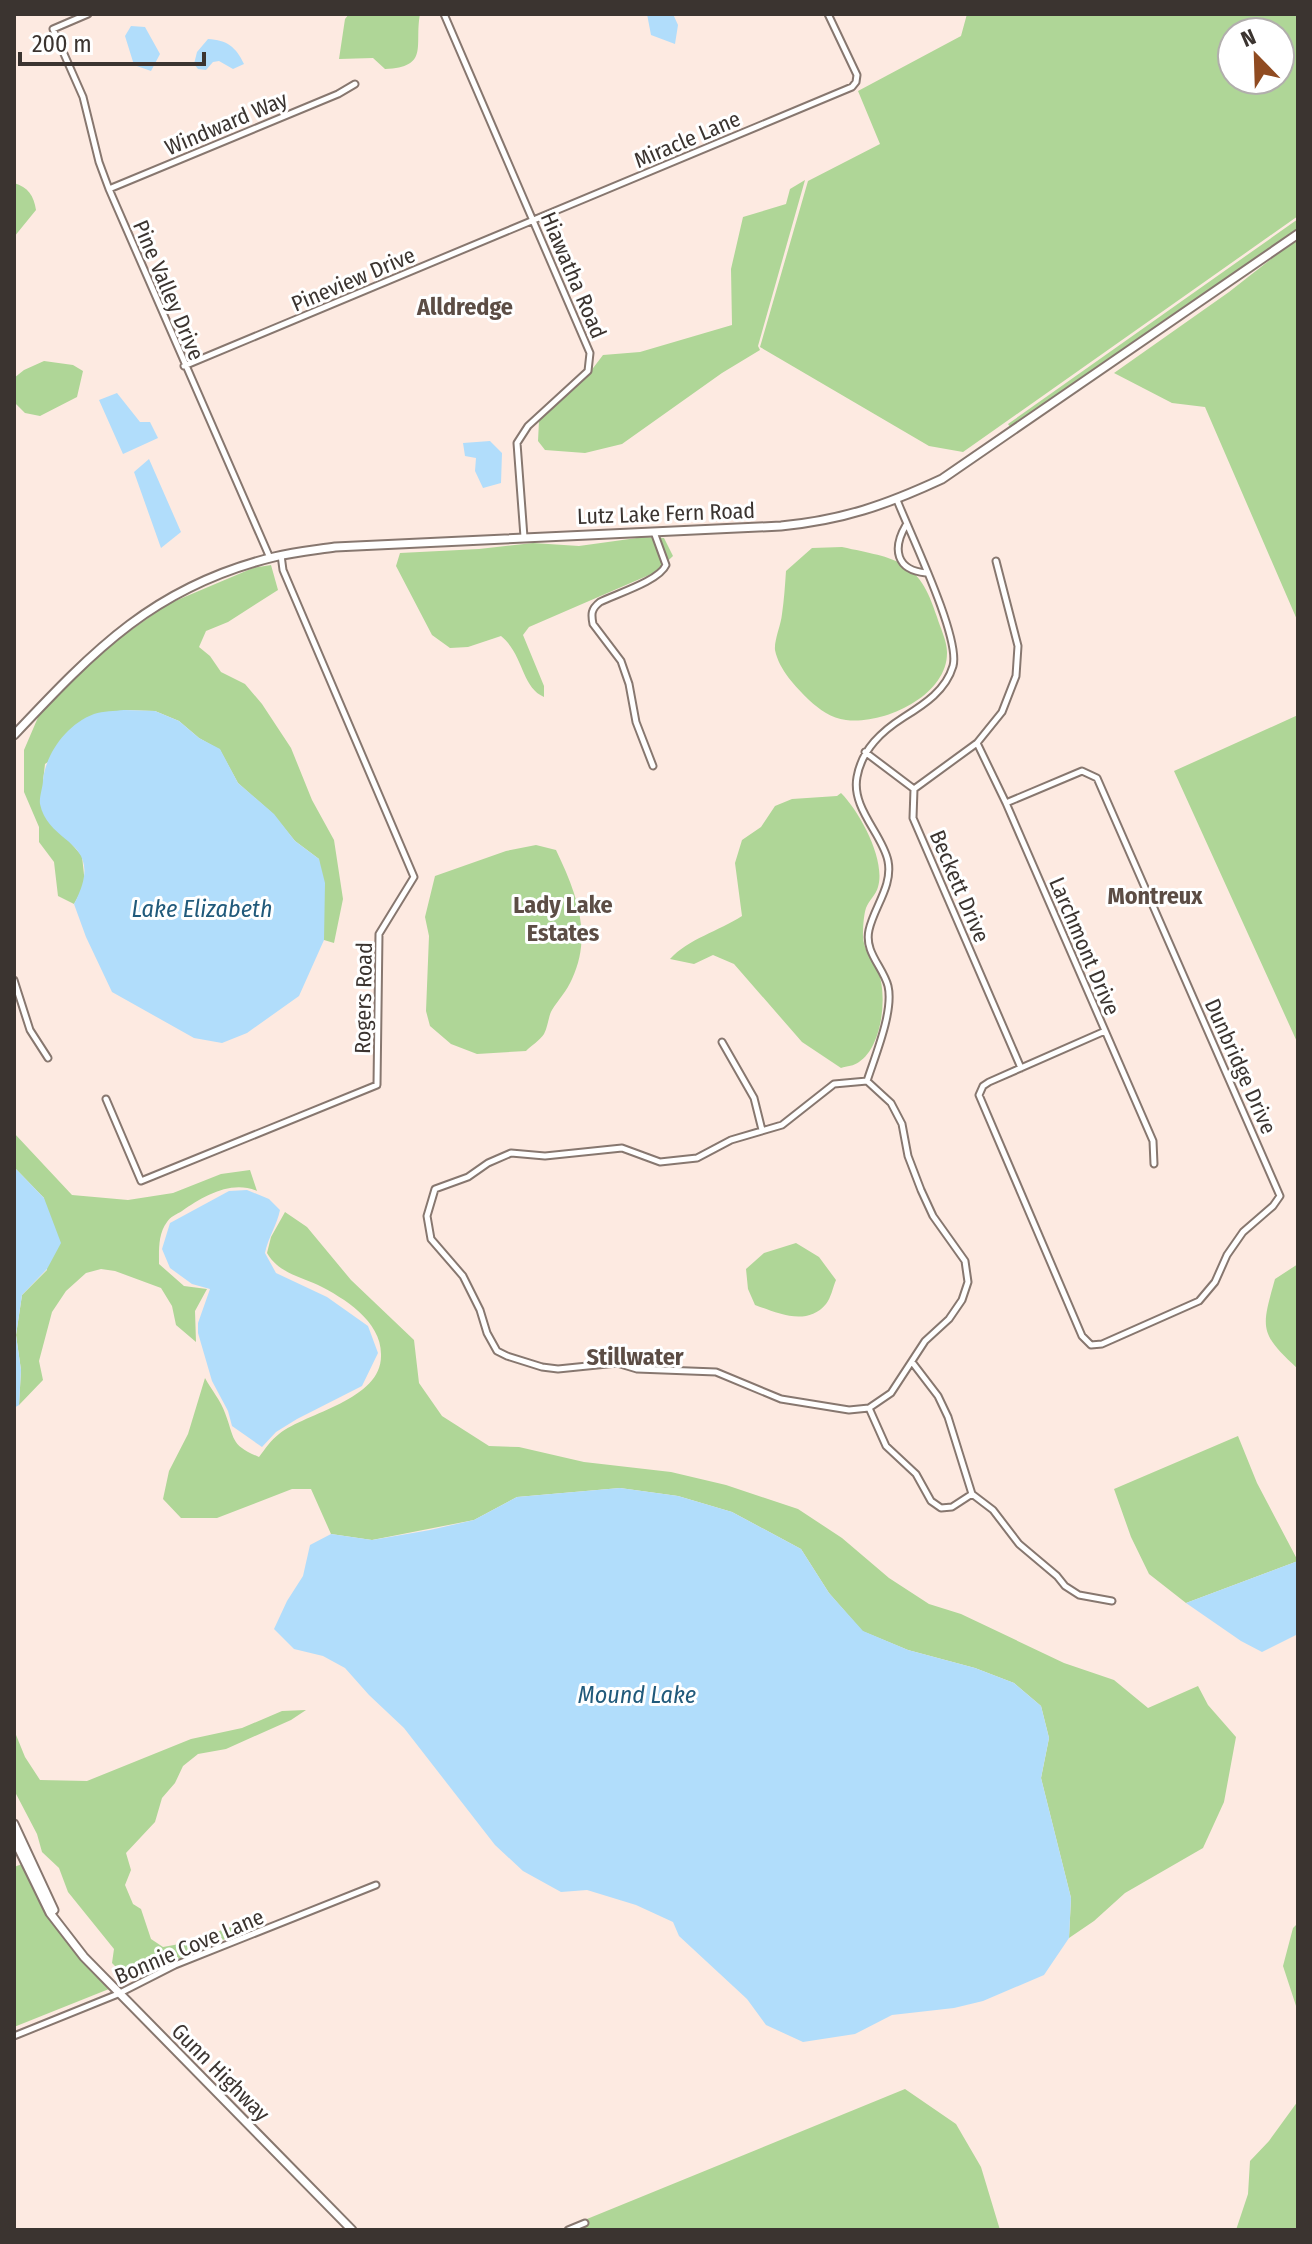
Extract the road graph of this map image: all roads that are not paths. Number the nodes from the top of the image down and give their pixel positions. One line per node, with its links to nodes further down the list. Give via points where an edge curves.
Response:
1 (88, 14): 5 (street, Pine Valley Drive, via 53,29 83,97)
2 (444, 14): 6 (street, Hiawatha Road)
3 (828, 14): 6 (street, Miracle Lane, via 857,75 852,87)
4 (355, 84): 5 (street, Windward Way)
5 (109, 189): 8 (street, Pine Valley Drive)
6 (534, 221): 8 (street, Pineview Drive); 12 (street, Hiawatha Road, via 590,353 588,371 528,426 517,443)
7 (1298, 234): 9 (main road, Lutz Lake Fern Road, via 942,479)
8 (184, 366): 14 (street, Pine Valley Drive)
9 (897, 500): 10 (street); 11 (main road, Lutz Lake Fern Road, via 811,523)
10 (906, 524): 16 (street); 16 (street, via 898,542 899,558 912,570)
11 (654, 531): 12 (main road, Lutz Lake Fern Road); 20 (street, via 664,570 600,602 592,617 621,661)
12 (524, 537): 13 (main road, Lutz Lake Fern Road)
13 (281, 555): 14 (main road, Lutz Lake Fern Road); 29 (street, Rogers Road, via 414,877 379,934 377,1085 141,1181)
14 (270, 558): 17 (main road, Lutz Lake Fern Road, via 229,570 146,611 86,660)
15 (996, 561): 18 (street, via 1018,646 1016,676 1002,712)
16 (926, 573): 19 (street, via 951,635 954,663 943,688 884,729)
17 (14, 735)
18 (977, 743): 21 (street); 22 (street, Larchmont Drive)
19 (865, 752): 21 (street); 28 (street, via 856,779 861,808 888,861 886,888 868,932 872,956 888,987 888,1011)
20 (653, 766)
21 (914, 789): 27 (street, Beckett Drive, via 913,818)
22 (1006, 803): 24 (street, Larchmont Drive); 27 (street, Dunbridge Drive, via 1082,771 1097,778 1280,1196 1243,1232 1199,1301 1102,1344 1091,1345 1082,1336 980,1098 986,1084)
23 (14, 980): 26 (street, via 30,1030)
24 (1105, 1031): 27 (street, Dunbridge Drive); 31 (street, Larchmont Drive, via 1153,1141)
25 (722, 1042): 30 (street, via 754,1098)
26 (48, 1058)
27 (1021, 1068)
28 (867, 1081): 30 (street, via 834,1084 782,1125); 32 (street, via 891,1103 933,1216 965,1261 968,1282 962,1300)
29 (106, 1099)
30 (762, 1130): 33 (street, via 682,1161 660,1162 622,1148 545,1156 511,1153 435,1189 427,1216 431,1239 463,1276 487,1333 497,1351 507,1356 558,1369 617,1363 637,1369 716,1372 781,1399 849,1410)
31 (1154, 1164)
32 (912, 1362): 33 (street, via 891,1393); 34 (street, via 948,1417)
33 (869, 1408): 34 (street, via 886,1446 916,1474 931,1501 952,1507)
34 (972, 1494): 35 (street, via 1065,1586 1079,1595)
35 (1112, 1601)
36 (14, 1824): 39 (main road, Gunn Highway)
37 (14, 1839): 39 (main road, Gunn Highway, via 43,1901)
38 (376, 1885): 40 (street, Bonnie Cove Lane, via 175,1965)
39 (68, 1936): 40 (main road, Gunn Highway)
40 (118, 1994): 41 (street, Bonnie Cove Lane); 43 (main road, Gunn Highway)
41 (14, 2036)
42 (585, 2223): 44 (street)
43 (352, 2230)
44 (568, 2230)

